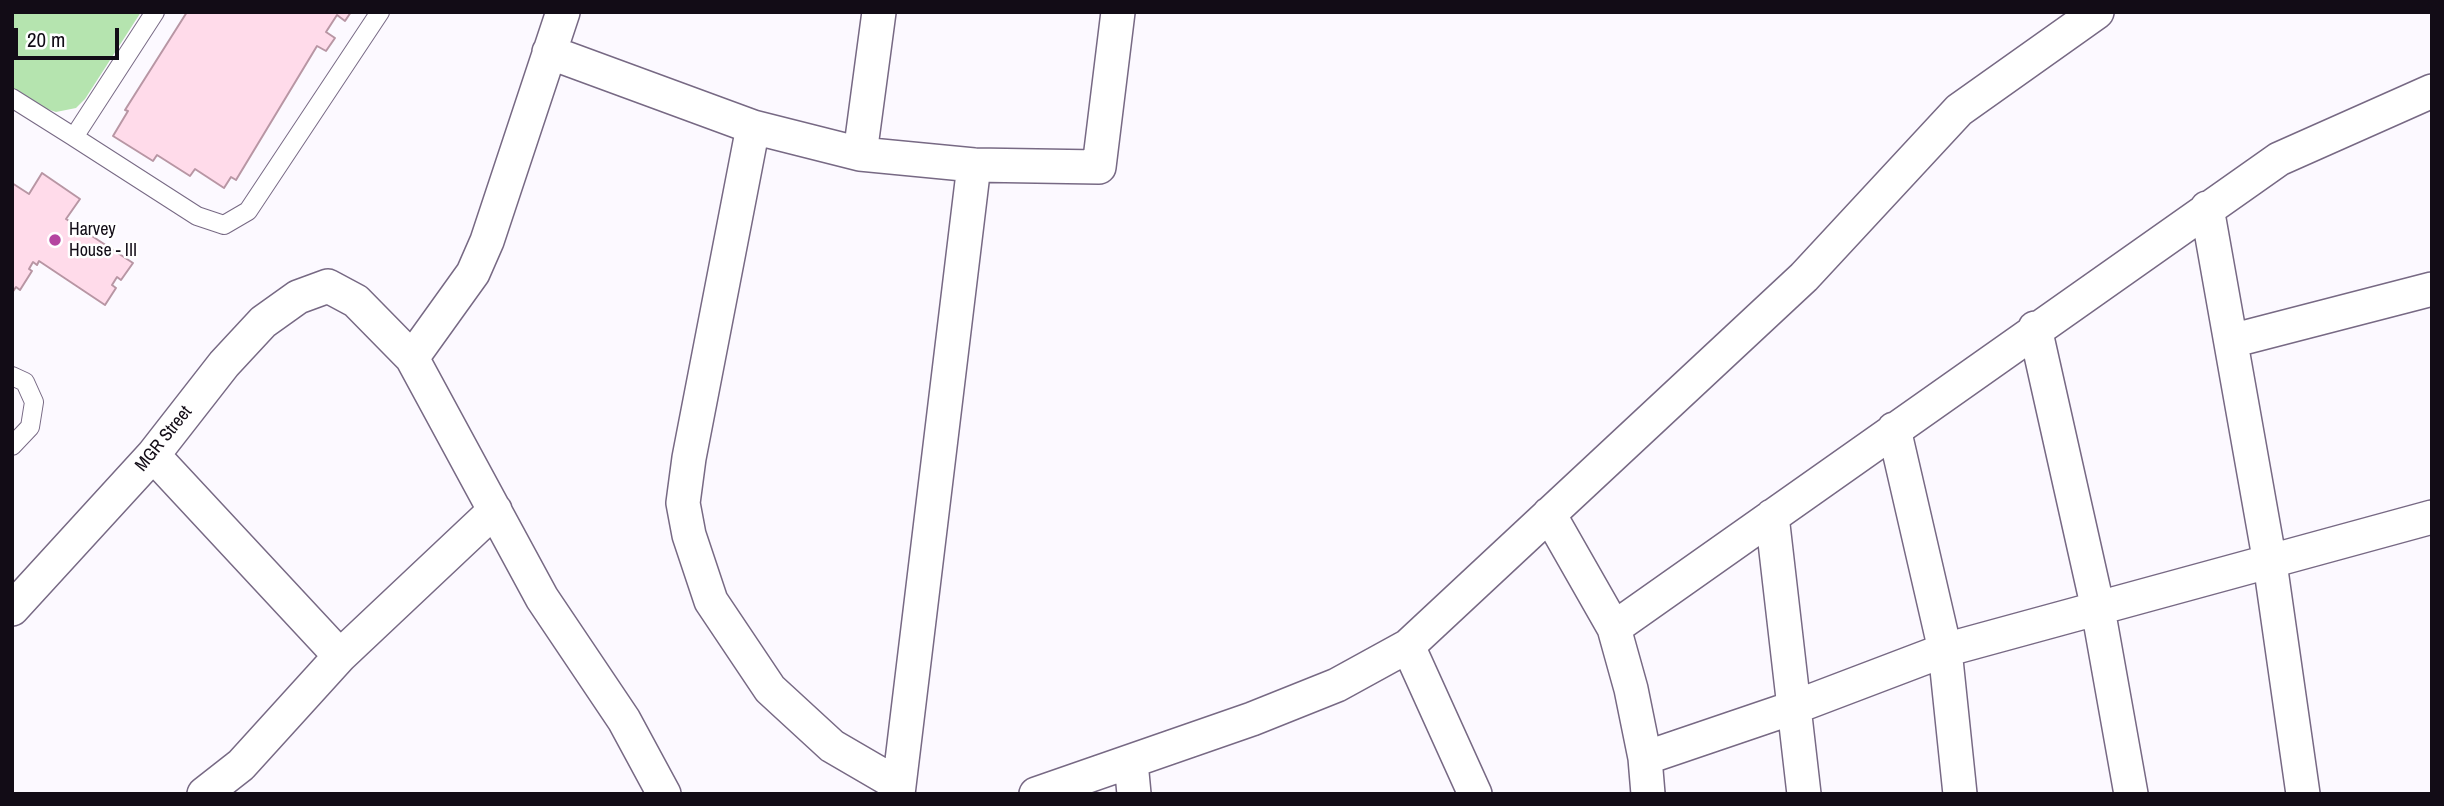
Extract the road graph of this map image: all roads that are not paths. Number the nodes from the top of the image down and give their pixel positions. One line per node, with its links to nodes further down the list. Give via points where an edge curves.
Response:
1 (155, 12): 11 (lane)
2 (380, 12): 11 (lane, via 248,211 224,225 197,216)
3 (563, 12): 7 (street)
4 (879, 12): 12 (street)
5 (1118, 12): 13 (street, via 1099,167)
6 (2097, 12): 24 (street, via 1959,110 1804,277)
7 (550, 52): 10 (street); 18 (street, via 473,273)
8 (2432, 91): 14 (street, via 2278,159)
9 (12, 98): 11 (lane)
10 (753, 127): 12 (street); 37 (street, via 683,503 711,601 770,690 832,747)
11 (74, 137)
12 (860, 154): 13 (street)
13 (974, 165): 37 (street)
14 (2207, 208): 16 (street); 17 (street)
15 (2432, 289): 17 (street)
16 (2035, 328): 20 (street); 29 (street)
17 (2231, 341): 27 (street)
18 (412, 358): 22 (street, MGR Street, via 356,301 328,286 298,298 263,322); 23 (street)
19 (12, 376): 21 (lane, via 25,382 34,401 30,427)
20 (1894, 429): 25 (street); 32 (street)
21 (12, 446)
22 (153, 455): 28 (street, MGR Street); 33 (street)
23 (495, 510): 33 (street); 39 (street, via 542,598 624,720)
24 (1549, 514): 30 (street); 31 (street)
25 (1772, 516): 30 (street); 34 (street)
26 (2432, 517): 27 (street)
27 (2270, 563): 29 (street); 46 (street)
28 (12, 609)
29 (2098, 609): 32 (street); 45 (street)
30 (1614, 628): 35 (street)
31 (1408, 646): 36 (street, via 1337,685 1252,719); 41 (street)
32 (1945, 650): 34 (street); 44 (street)
33 (340, 656): 38 (street, via 241,765)
34 (1795, 707): 35 (street); 43 (street)
35 (1645, 758): 42 (street)
36 (1133, 778): 40 (street)
37 (898, 790)
38 (204, 794)
39 (664, 794)
40 (1036, 794)
41 (1475, 794)
42 (1648, 794)
43 (1804, 794)
44 (1960, 794)
45 (2131, 794)
46 (2303, 794)

